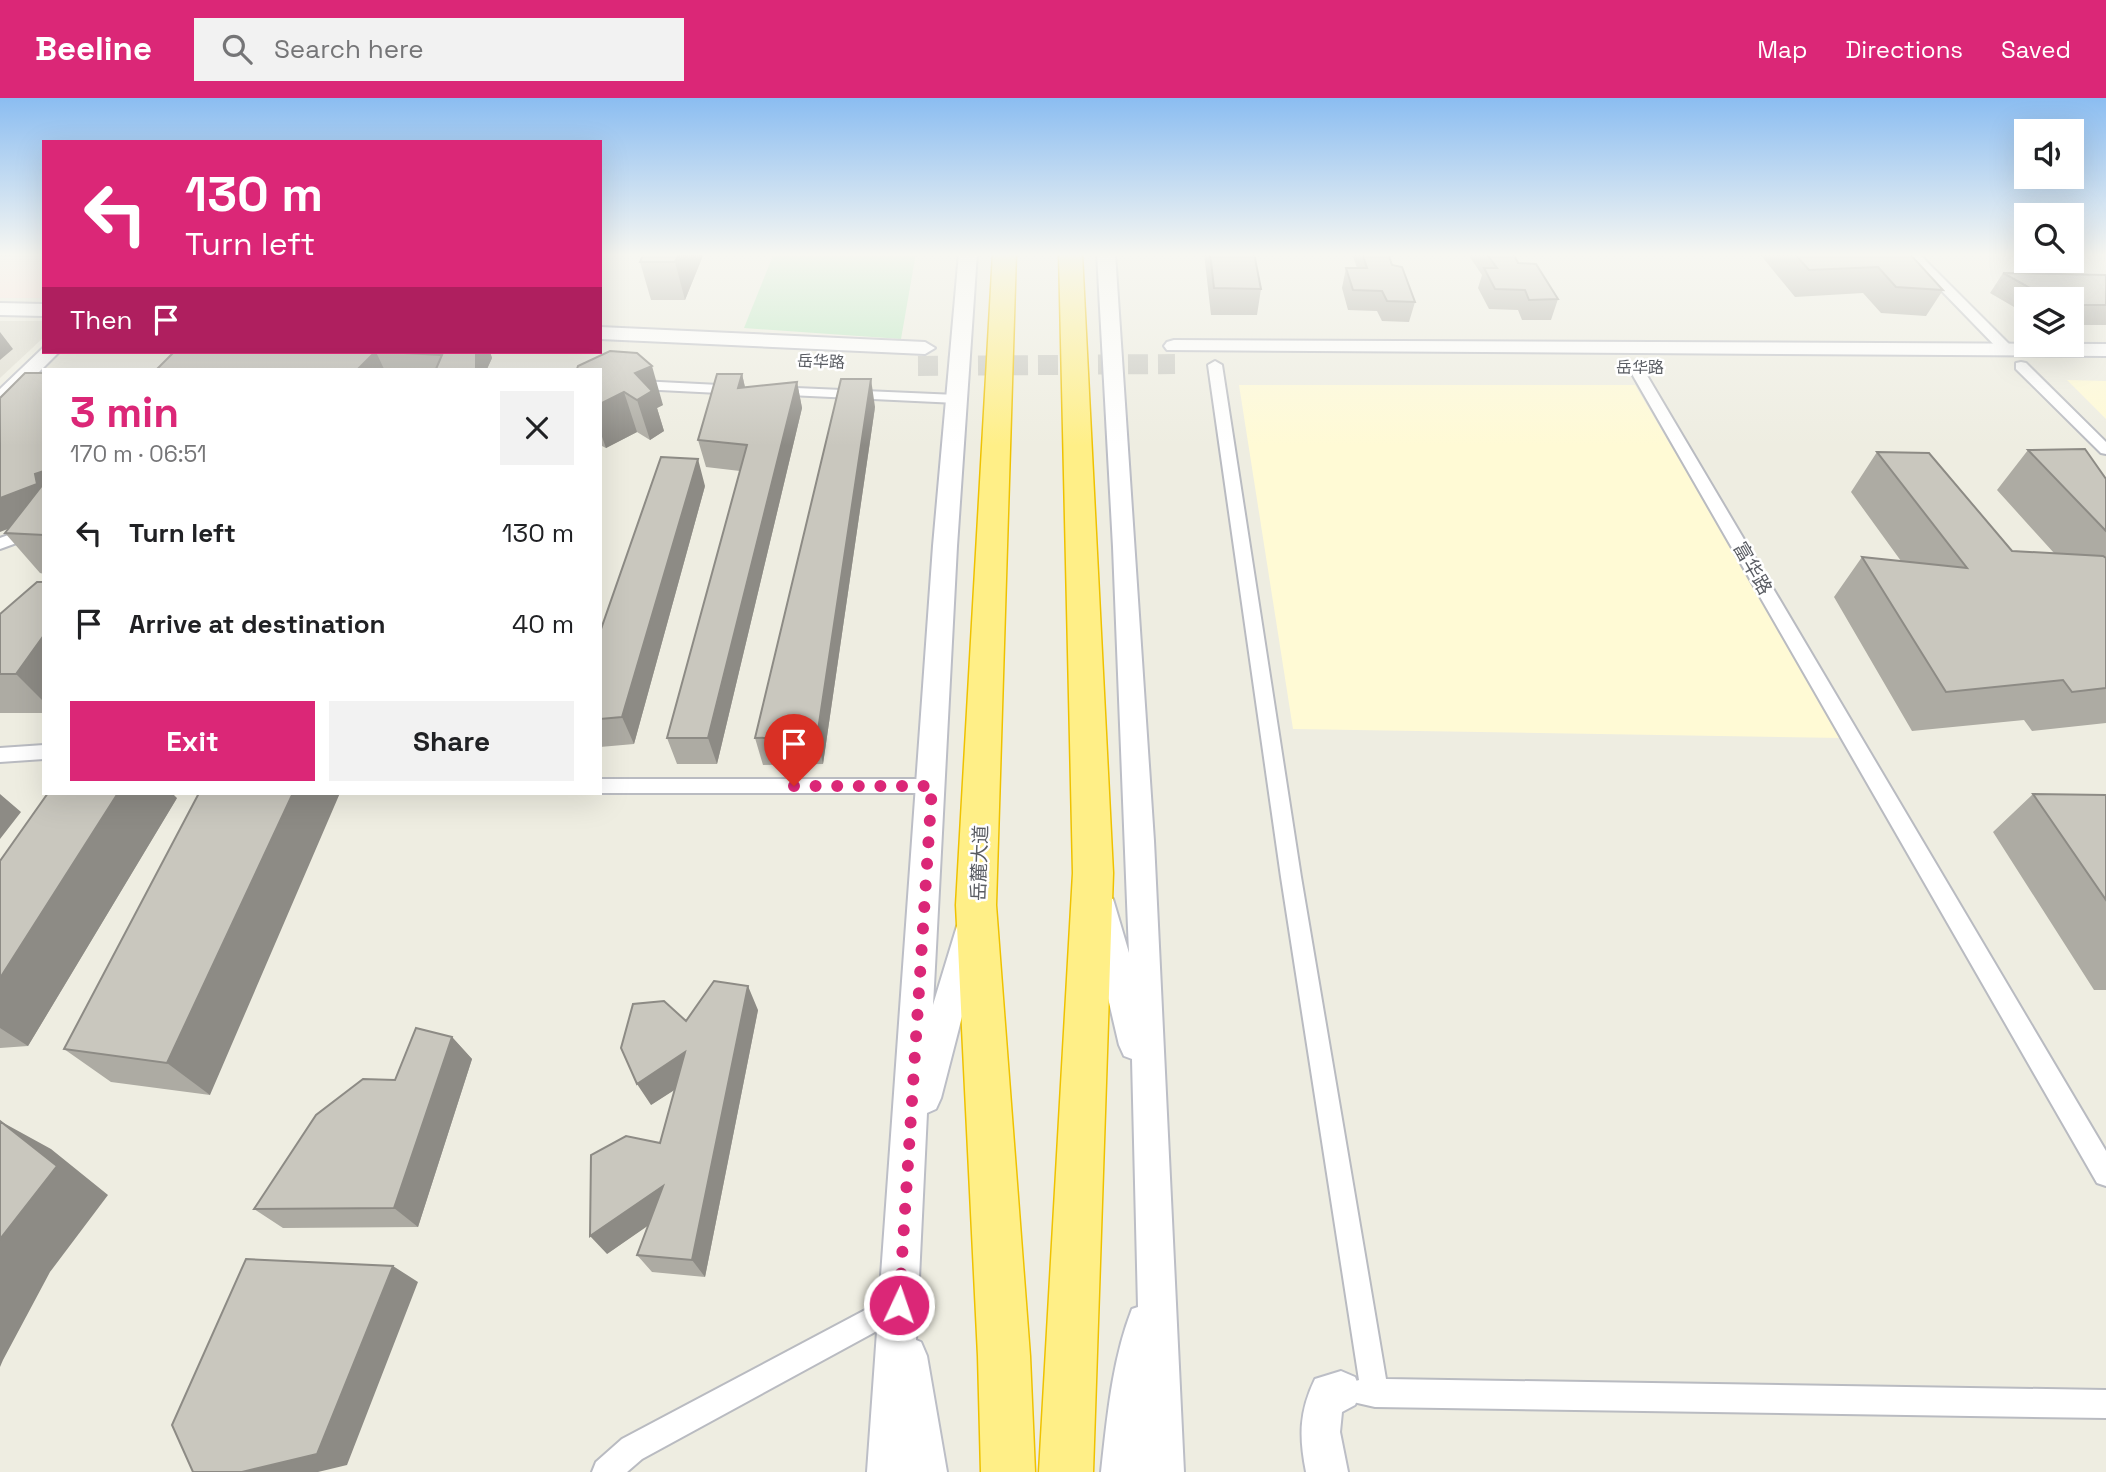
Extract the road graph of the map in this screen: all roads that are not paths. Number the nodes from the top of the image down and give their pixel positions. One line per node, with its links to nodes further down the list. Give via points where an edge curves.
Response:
1 (963, 317): 16 (street)
2 (1002, 317): 26 (highway, 岳麓大道)
3 (1072, 317): 25 (highway)
4 (1110, 317): 27 (street)
5 (1974, 317): 7 (street)
6 (602, 333): 9 (street, 岳华路, via 922,357)
7 (2007, 350): 8 (street, 岳华路); 11 (street, 岳华路, via 1175,355)
8 (2106, 350)
9 (602, 352)
10 (47, 354): 17 (street)
11 (1215, 365): 13 (street, 岳华路); 32 (street, via 1291,877)
12 (2021, 366): 13 (street, 岳华路); 14 (street, 岳华路); 18 (street)
13 (1635, 367): 29 (street, 富华路)
14 (2106, 367)
15 (602, 383): 16 (street)
16 (957, 399): 24 (street)
17 (0, 400)
18 (2106, 450)
19 (42, 528): 20 (street)
20 (0, 544)
21 (42, 752): 22 (street)
22 (0, 755)
23 (602, 786): 24 (street)
24 (932, 786): 28 (street)
25 (1093, 873): 27 (street); 38 (highway)
26 (976, 905): 28 (street); 37 (highway, 岳麓大道)
27 (1149, 1098): 30 (street)
28 (908, 1161): 31 (street)
29 (2106, 1174)
30 (1154, 1283): 39 (street, via 1128,1409); 40 (street)
31 (899, 1305): 34 (street, via 632,1449); 35 (street); 36 (street)
32 (1358, 1392): 33 (street); 41 (street, via 1329,1393 1321,1407)
33 (2106, 1404)
34 (606, 1472)
35 (888, 1472)
36 (926, 1472)
37 (1007, 1472)
38 (1066, 1472)
39 (1122, 1472)
40 (1163, 1472)
41 (1327, 1472)

